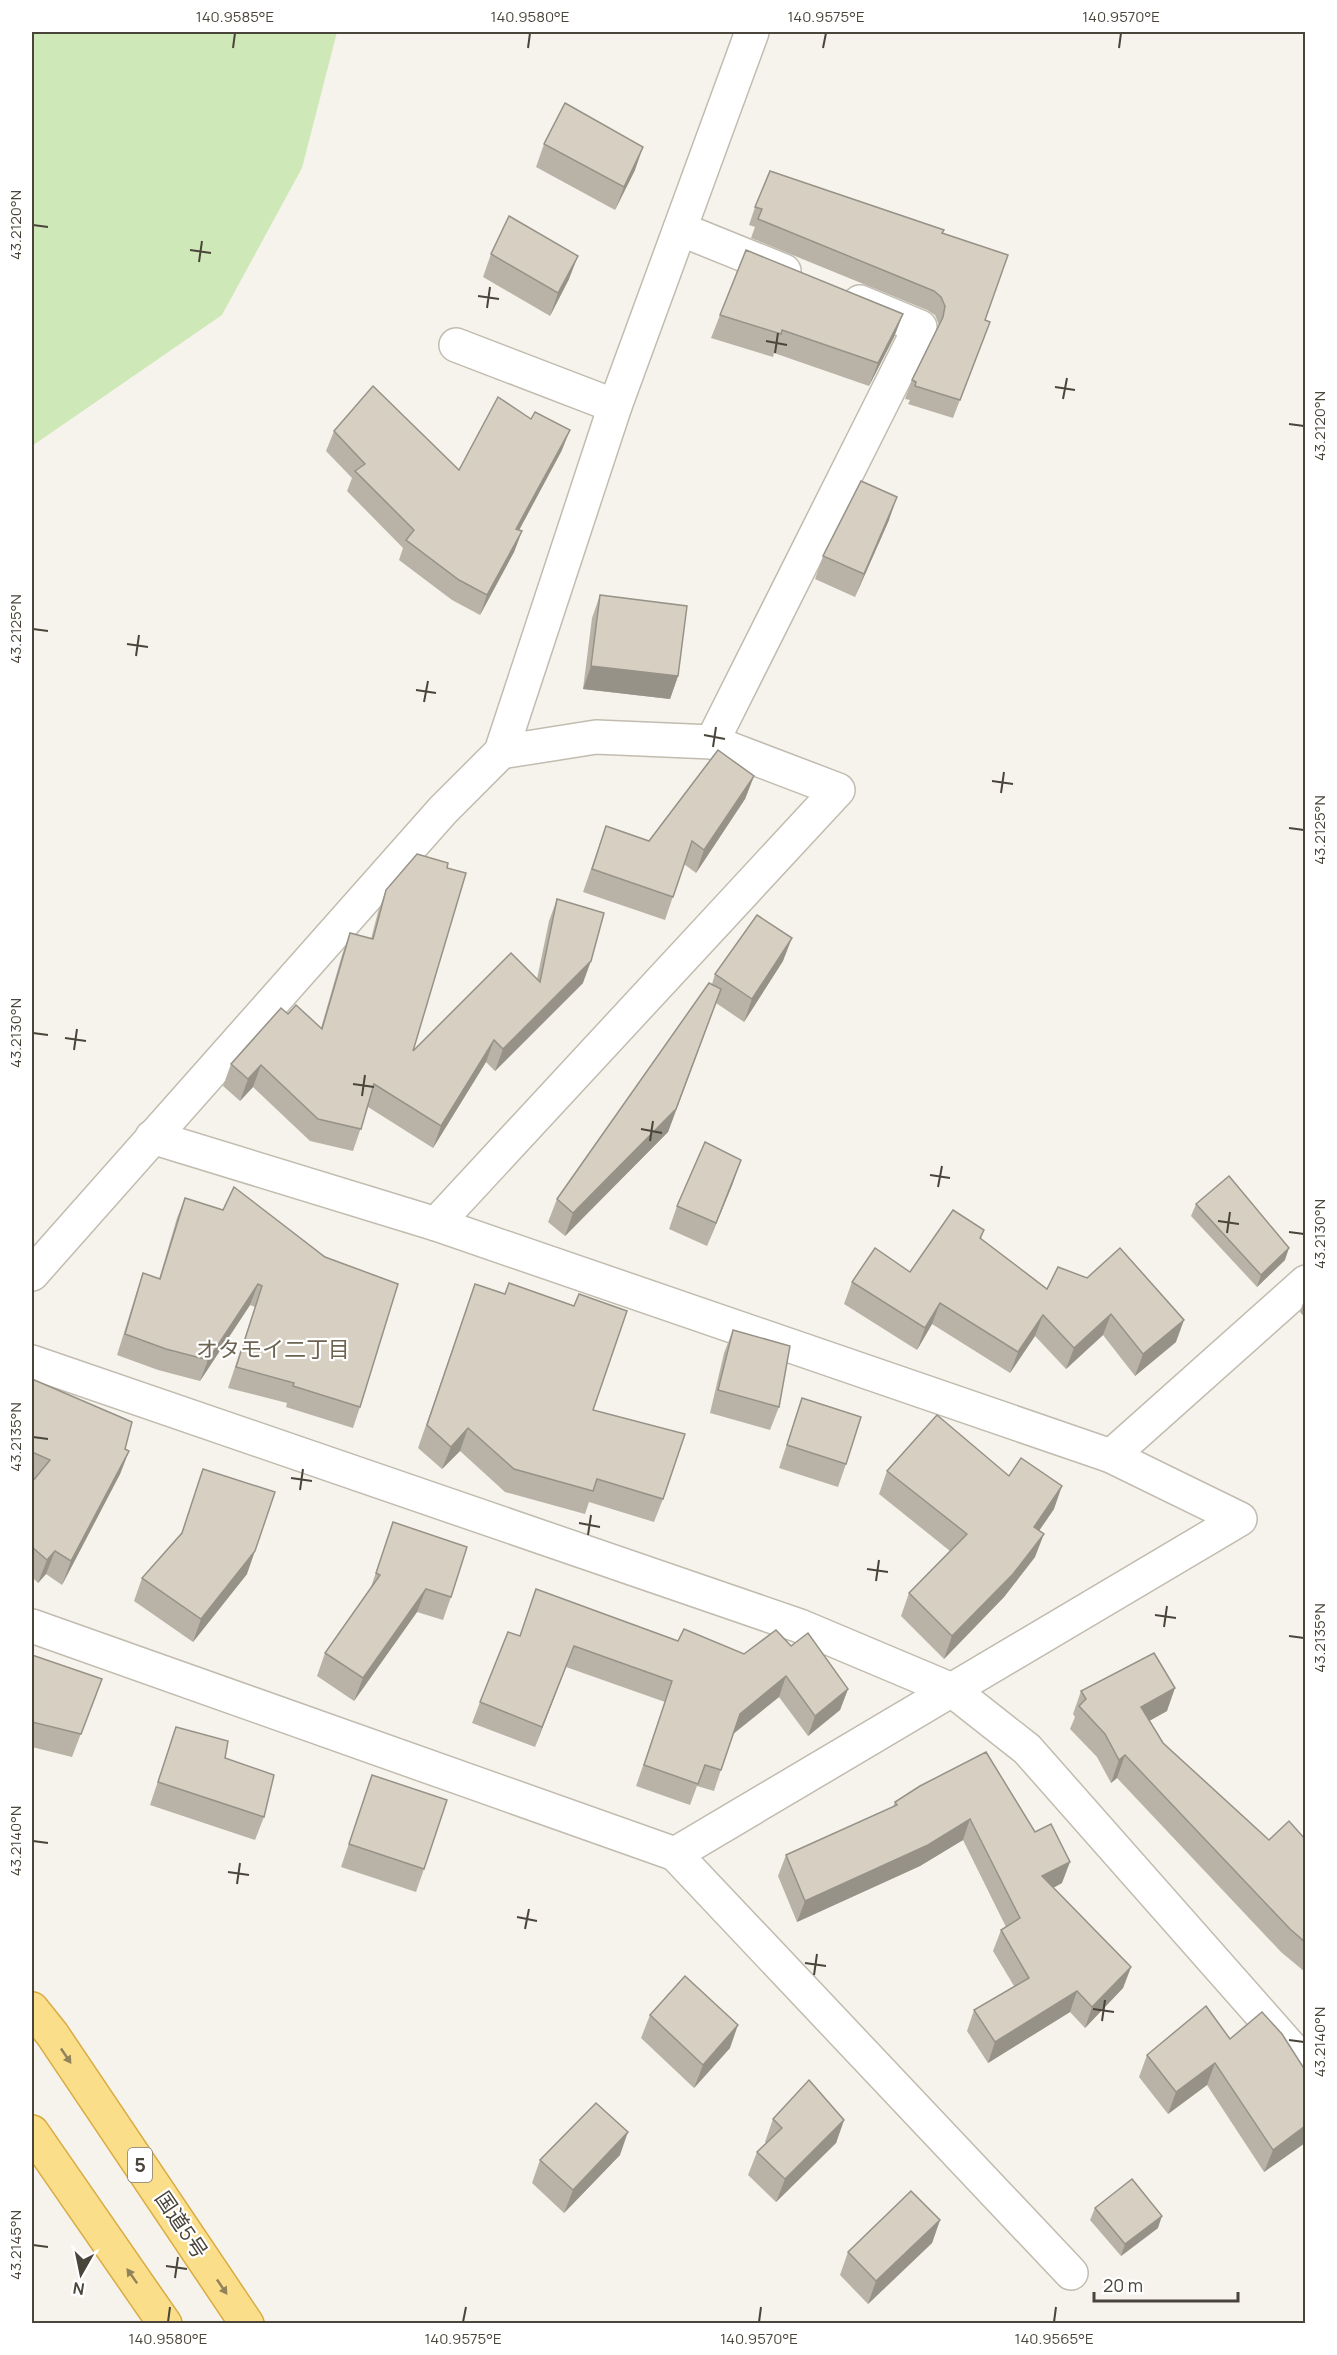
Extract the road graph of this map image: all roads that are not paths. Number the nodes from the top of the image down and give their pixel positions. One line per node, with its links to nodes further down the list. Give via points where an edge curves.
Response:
1 (752, 32): 2 (street)
2 (680, 229): 4 (street); 5 (street, via 920,327)
3 (456, 345): 4 (street)
4 (615, 406): 6 (street)
5 (712, 742): 6 (street, via 596,737); 8 (street, via 838,790)
6 (501, 752): 7 (street, via 443,810)
7 (152, 1137): 8 (street); 9 (street)
8 (436, 1224): 12 (street)
9 (32, 1274)
10 (1305, 1282): 12 (street)
11 (32, 1362): 14 (street, via 800,1626)
12 (1111, 1456): 14 (street, via 1240,1519)
13 (32, 1626): 15 (street)
14 (952, 1690): 15 (street); 17 (street, via 1027,1749)
15 (675, 1854): 19 (street)
16 (32, 2009): 21 (highway, 国道5号 / 5, one-way to 21)
17 (1305, 2065)
18 (32, 2132): 20 (highway, one-way to 18)
19 (1071, 2273)
20 (165, 2324)
21 (247, 2324)

